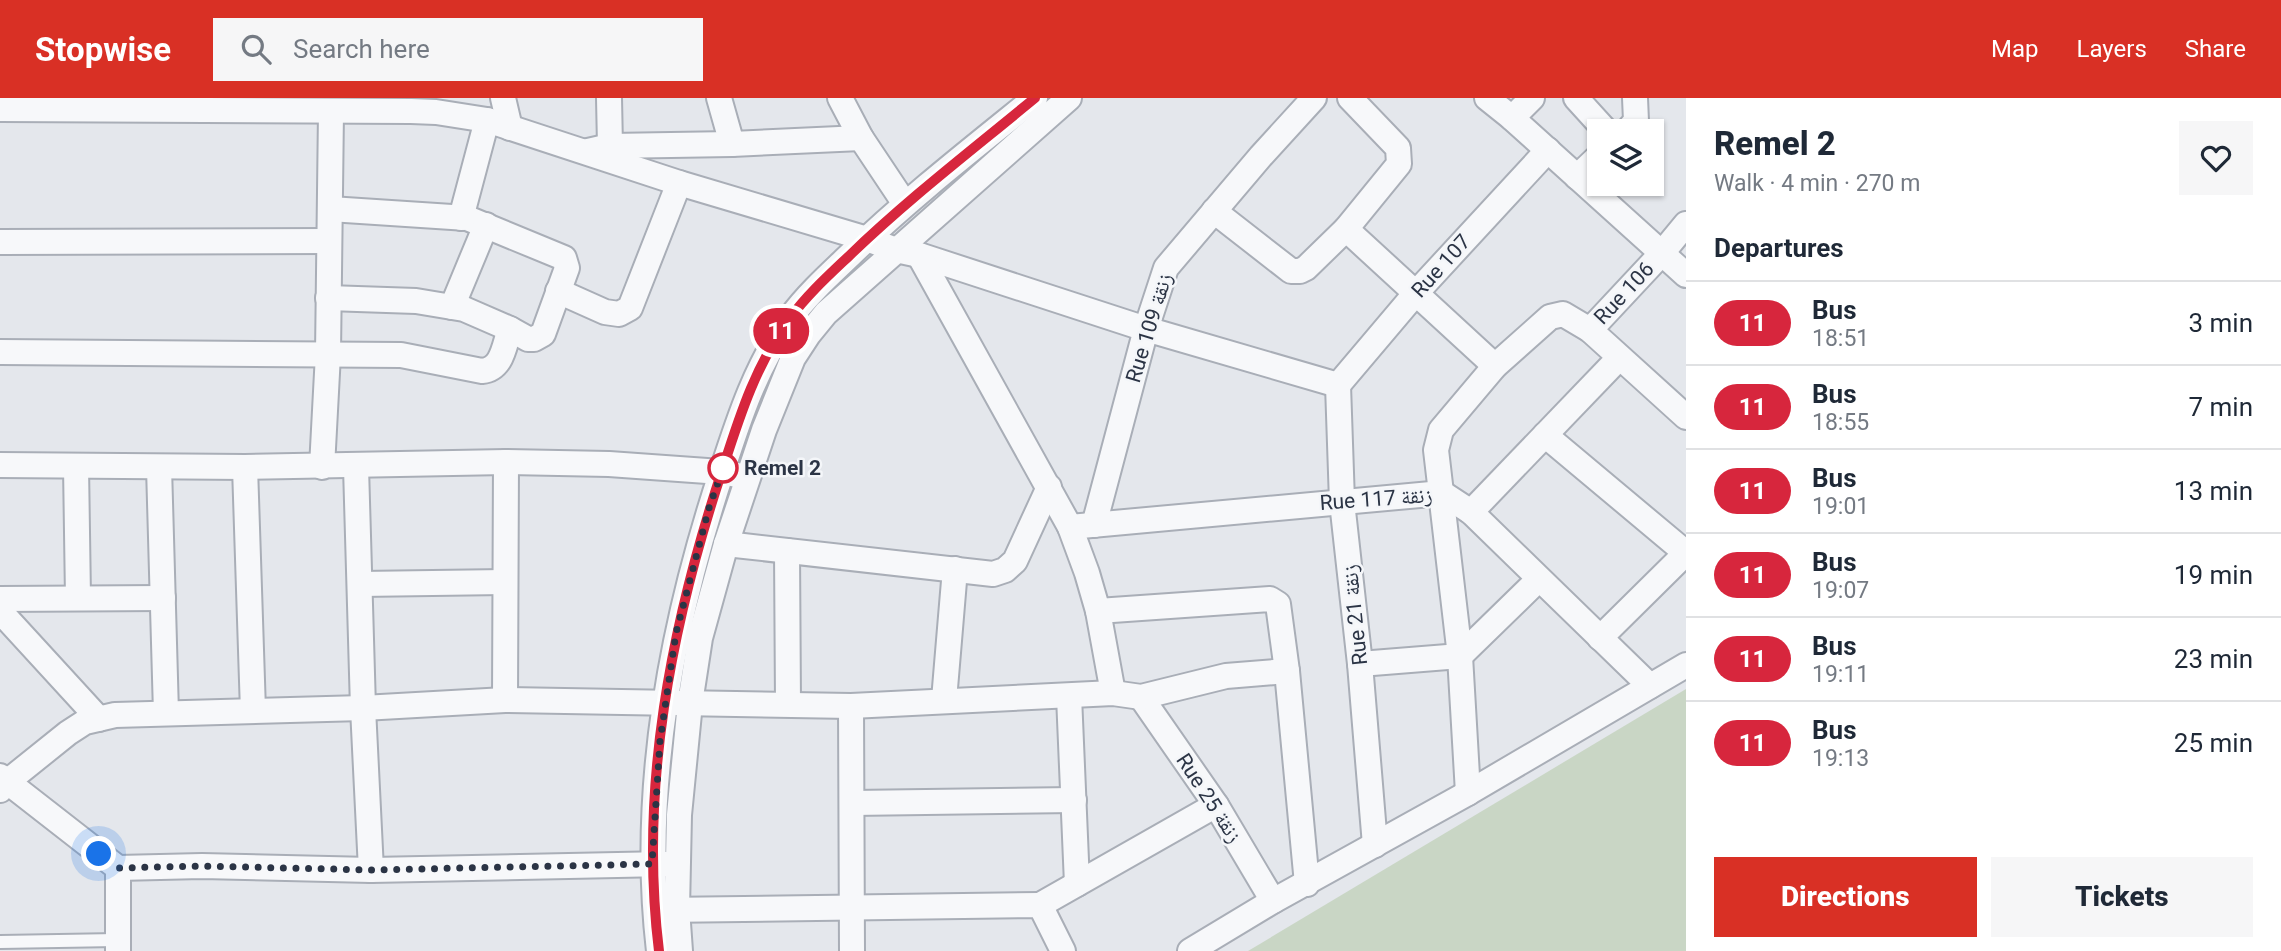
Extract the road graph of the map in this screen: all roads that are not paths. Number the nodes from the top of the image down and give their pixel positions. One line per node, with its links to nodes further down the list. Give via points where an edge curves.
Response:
1 (503, 98): 18 (street)
2 (609, 98): 21 (street)
3 (719, 98): 20 (street)
4 (840, 98): 19 (street)
5 (1035, 98): 27 (street)
6 (1069, 98): 37 (street)
7 (1314, 98): 29 (street, Rue 109 زنقة)
8 (1350, 98): 33 (street, via 1398,148 1400,156 1399,164)
9 (1487, 98): 15 (street)
10 (1532, 98): 15 (street)
11 (1576, 98): 16 (street)
12 (1635, 98): 17 (street)
13 (0, 109): 14 (street)
14 (331, 111): 18 (street, via 436,112); 28 (street)
15 (1512, 118): 22 (street)
16 (1595, 119)
17 (1636, 119)
18 (498, 124): 23 (street); 30 (street)
19 (861, 138): 20 (street); 27 (street)
20 (732, 144): 21 (street)
21 (610, 146): 23 (street)
22 (1548, 150): 25 (street); 41 (street, Rue 107)
23 (583, 152): 26 (street)
24 (1587, 167): 25 (street)
25 (1577, 177): 38 (street)
26 (679, 183): 34 (street); 40 (street, via 630,307 619,314 604,312)
27 (905, 205): 34 (street)
28 (330, 209): 30 (street); 35 (street)
29 (1214, 211): 33 (street, via 1291,271 1306,268); 45 (street, Rue 109 زنقة, via 1166,268)
30 (461, 218): 32 (street)
31 (1686, 224): 38 (street, Rue 106)
32 (486, 225): 40 (street, via 564,258 567,271); 43 (street)
33 (1346, 229): 41 (street)
34 (867, 239): 37 (street); 61 (street, via 791,316 775,341 738,418)
35 (330, 241): 36 (street); 42 (street)
36 (0, 242)
37 (908, 253): 45 (street); 62 (street, via 826,313 808,335 781,385); 63 (street)
38 (1662, 253): 39 (street); 46 (street, Rue 106)
39 (1686, 275)
40 (558, 291): 44 (street, via 540,337 528,339)
41 (1415, 294): 50 (street); 51 (street, Rue 107)
42 (328, 298): 43 (street); 48 (street)
43 (452, 307): 44 (street)
44 (510, 328): 48 (street, via 500,359 489,370 401,355)
45 (1146, 329): 51 (street); 67 (street, Rue 109 زنقة)
46 (1590, 330): 49 (street); 50 (street, via 1568,316 1550,317)
47 (0, 352): 48 (street)
48 (328, 354): 59 (street)
49 (1619, 358): 52 (street); 53 (street)
50 (1495, 366): 64 (street, via 1441,430 1436,450)
51 (1338, 385): 65 (street, Rue 21 زنقة)
52 (1686, 417)
53 (1545, 435): 66 (street); 70 (street)
54 (506, 462): 60 (street); 61 (street); 73 (street)
55 (0, 465): 56 (street)
56 (76, 466): 57 (street); 75 (street)
57 (159, 467): 58 (street); 76 (street)
58 (245, 467): 59 (street); 96 (street)
59 (322, 467): 60 (street)
60 (356, 467): 74 (street)
61 (722, 472): 62 (street); 92 (street, via 676,633)
62 (748, 478): 68 (street)
63 (1049, 487): 67 (street); 71 (street, via 1011,566 993,573)
64 (1442, 493): 65 (street, Rue 117 زنقة); 66 (street, Rue 117 زنقة); 81 (street)
65 (1342, 502): 67 (street, Rue 117 زنقة); 82 (street, Rue 21 زنقة)
66 (1471, 512): 72 (street, Rue 117 زنقة)
67 (1082, 526): 79 (street, via 1087,573)
68 (726, 544): 69 (street); 91 (street, via 700,638)
69 (787, 551): 71 (street); 93 (street)
70 (1686, 553): 80 (street)
71 (955, 569): 90 (street)
72 (1539, 579): 80 (street, Rue 117 زنقة); 81 (street)
73 (505, 582): 74 (street); 89 (street)
74 (360, 584): 95 (street)
75 (78, 598): 76 (street); 77 (street)
76 (163, 598): 97 (street)
77 (0, 599)
78 (0, 611): 98 (street)
79 (1098, 611): 84 (street, via 1270,599 1280,610); 86 (street)
80 (1600, 638): 85 (street, Rue 117 زنقة)
81 (1460, 656): 82 (street); 100 (street)
82 (1360, 664): 104 (street, Rue 21 زنقة)
83 (1686, 665): 85 (street)
84 (1287, 671): 88 (street, via 1226,676); 110 (street)
85 (1650, 686): 100 (street)
86 (1113, 693): 87 (street); 88 (street)
87 (1069, 696): 90 (street); 101 (street)
88 (1141, 696): 103 (street, Rue 25 زنقة)
89 (505, 700): 92 (street); 95 (street)
90 (944, 700): 94 (street)
91 (690, 703): 92 (street); 93 (street); 106 (street)
92 (664, 704): 105 (street)
93 (788, 704): 94 (street)
94 (851, 706): 102 (street)
95 (363, 708): 96 (street); 108 (street)
96 (253, 711): 97 (street)
97 (166, 713): 98 (street)
98 (99, 719): 99 (street, via 68,733)
99 (2, 783): 107 (street)
100 (1468, 793): 104 (street)
101 (1073, 800): 102 (street); 109 (street)
102 (852, 803): 113 (street)
103 (1216, 805): 109 (street); 111 (street, Rue 25 زنقة)
104 (1375, 845): 110 (street)
105 (652, 864): 106 (street); 108 (street); 114 (street)
106 (677, 864): 114 (street)
107 (118, 868): 108 (street); 116 (street)
108 (371, 870)
109 (1077, 884): 112 (street)
110 (1307, 884): 111 (street)
111 (1273, 901): 121 (street)
112 (1040, 905): 113 (street); 120 (street)
113 (853, 907): 114 (street); 119 (street)
114 (665, 910): 117 (street); 118 (street)
115 (0, 942): 116 (lane)
116 (118, 946)
117 (659, 951)
118 (680, 951)
119 (852, 951)
120 (1063, 951)
121 (1190, 951)

